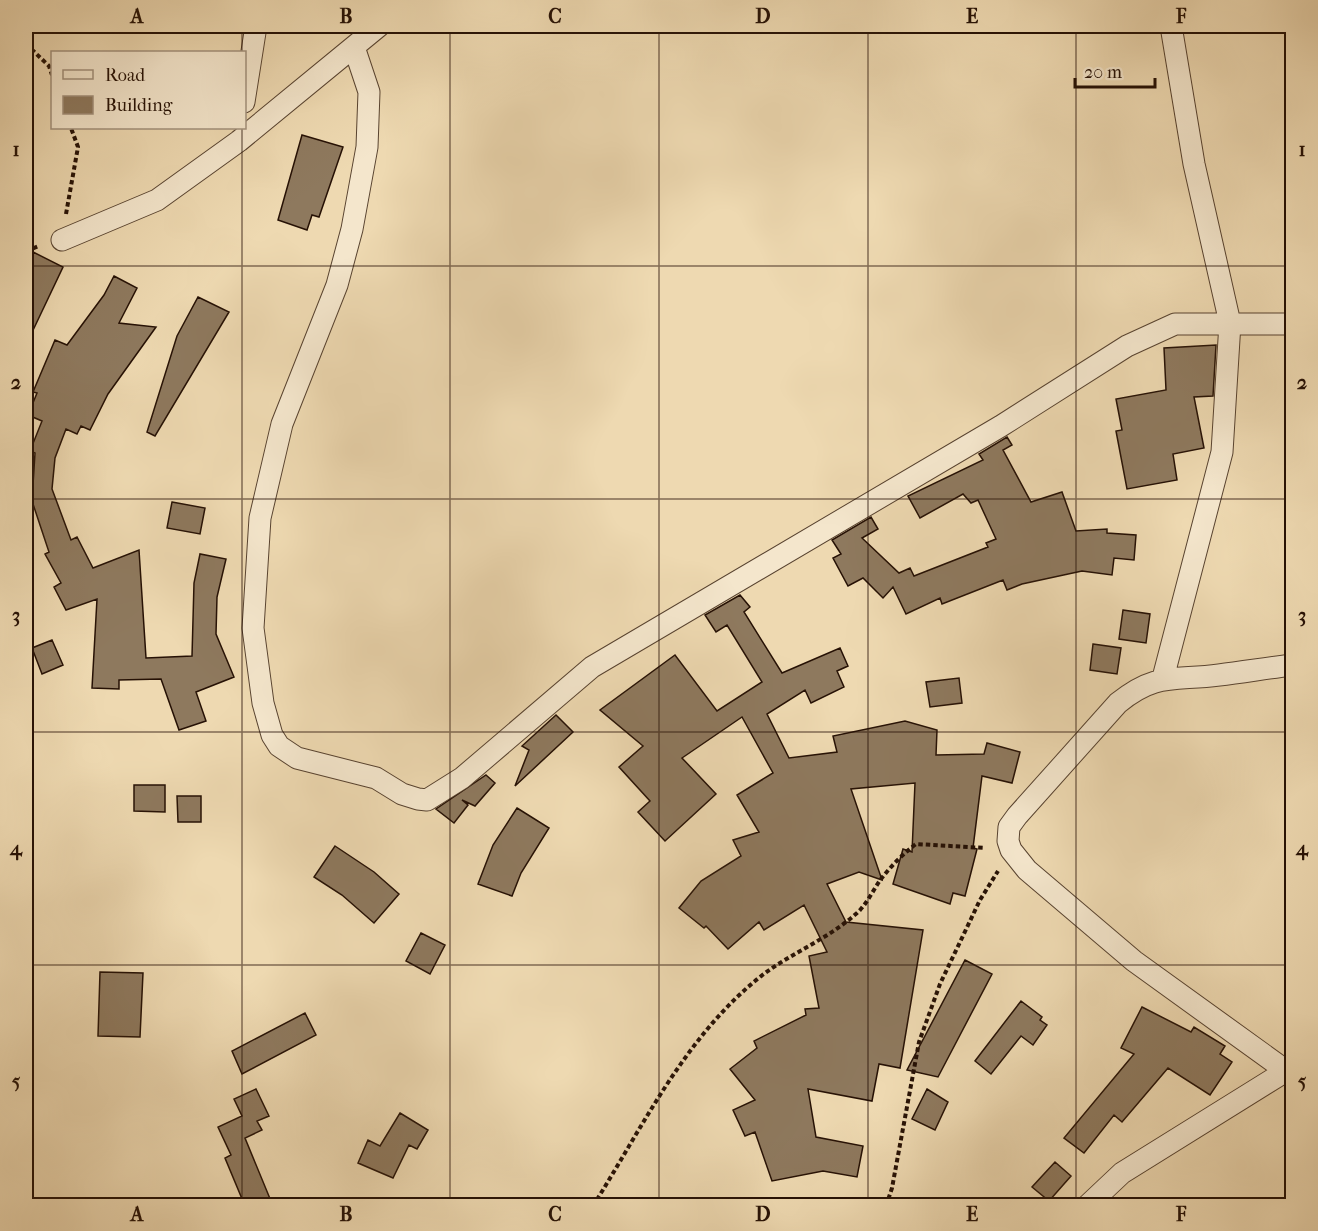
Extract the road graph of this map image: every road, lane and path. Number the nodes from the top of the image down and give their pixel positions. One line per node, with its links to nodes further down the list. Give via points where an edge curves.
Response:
1 (256, 26): 7 (street)
2 (379, 26): 5 (street)
3 (1171, 26): 11 (street, via 1194,164)
4 (26, 44): 6 (path)
5 (354, 47): 9 (street); 11 (street, via 369,92 367,147 337,285 282,424 260,519 253,628 263,703 279,746 297,758 376,778 418,800 427,800 462,778 592,667 1001,426 1128,346 1174,324)
6 (51, 72)
7 (246, 89)
8 (71, 129): 10 (path, via 78,147)
9 (240, 134): 10 (street, via 157,200)
10 (62, 240)
11 (1230, 323): 12 (street); 14 (street, via 1222,452)
12 (1293, 324)
13 (1293, 664): 14 (street, via 1216,676)
14 (1163, 678): 15 (street, via 1136,689 1118,703 1017,816 1009,827)
15 (1011, 850): 16 (street, via 1027,870 1134,961); 17 (path, via 916,844 901,856 859,911 830,934 781,961 725,1010 648,1111); 18 (path, via 980,900 940,984 919,1042)
16 (1289, 1073): 19 (street, via 1122,1173)
17 (593, 1206)
18 (886, 1206)
19 (1087, 1206)

